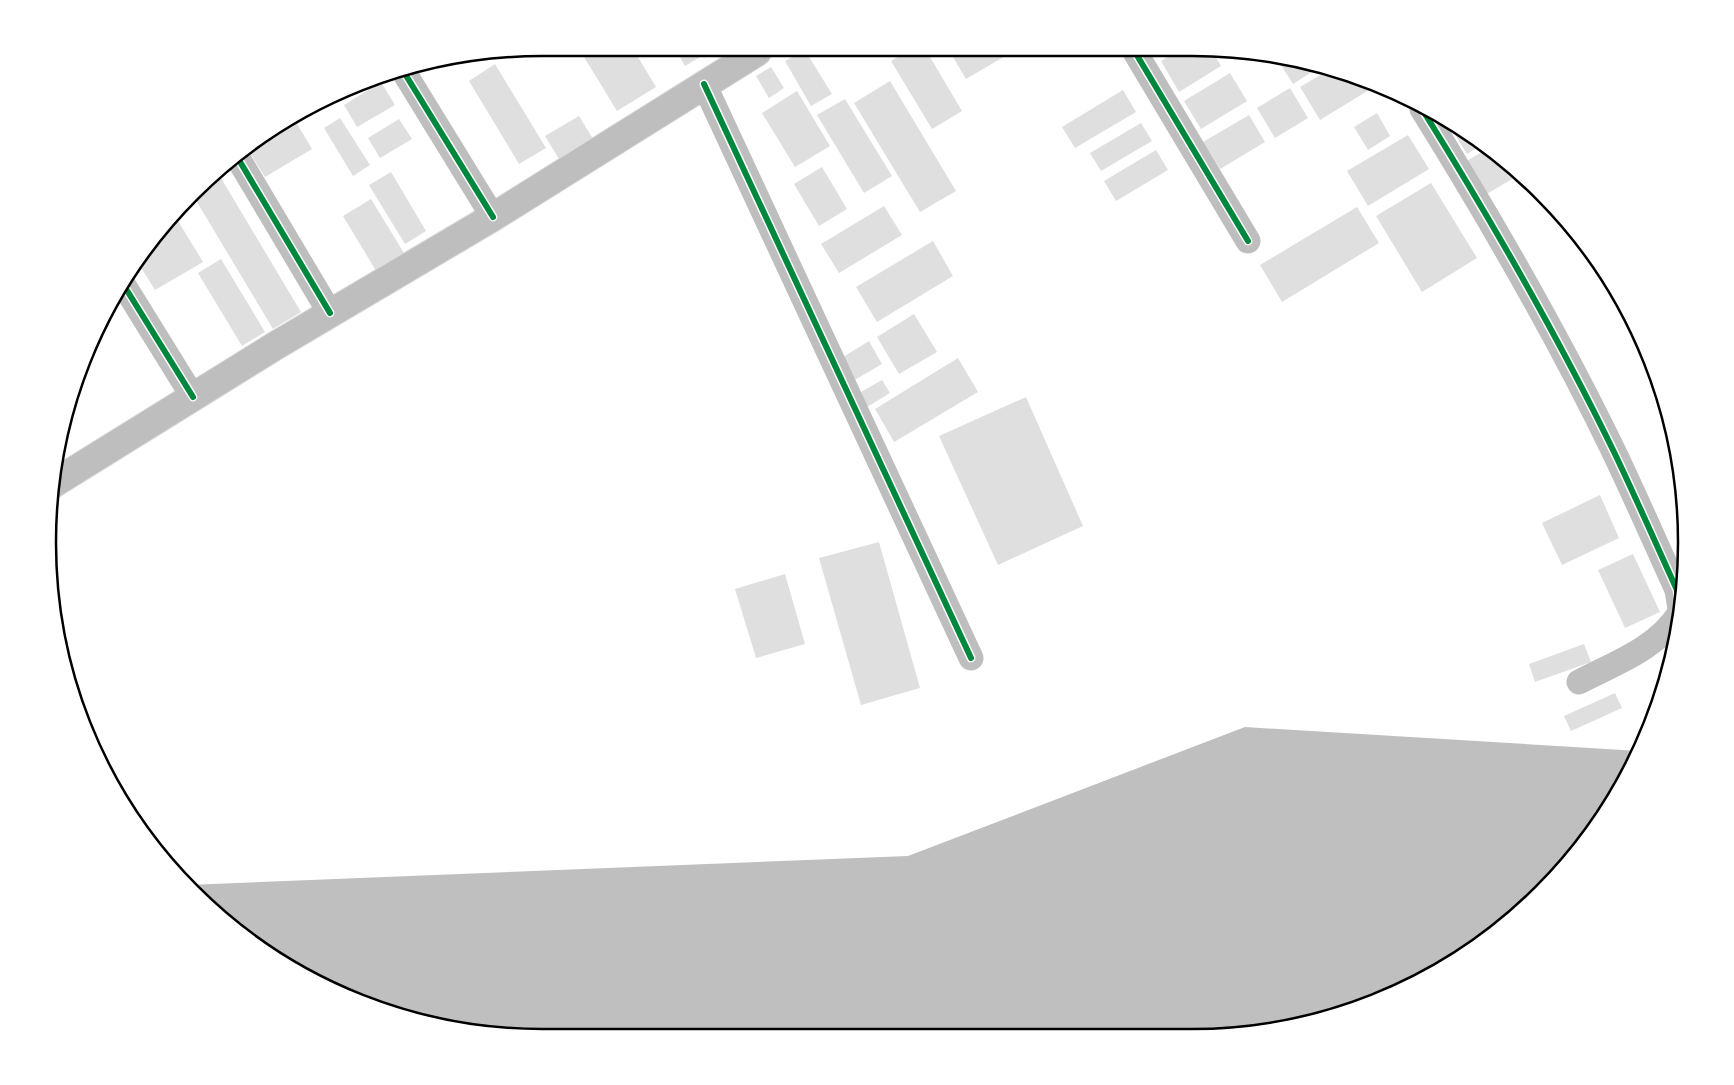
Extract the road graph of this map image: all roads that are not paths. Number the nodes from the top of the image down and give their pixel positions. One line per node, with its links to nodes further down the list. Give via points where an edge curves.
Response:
1 (750, 56): 4 (main road)
2 (1137, 56): 8 (street)
3 (406, 76): 7 (street)
4 (704, 84): 7 (main road); 15 (street)
5 (1426, 116): 13 (street, via 1560,347 1614,452)
6 (240, 162): 10 (street)
7 (493, 216): 10 (main road)
8 (1248, 241)
9 (127, 290): 11 (street)
10 (330, 313): 11 (main road)
11 (193, 397): 12 (main road)
12 (60, 479)
13 (1676, 587)
14 (1670, 627): 16 (street, via 1653,643)
15 (971, 658)
16 (1579, 682)

